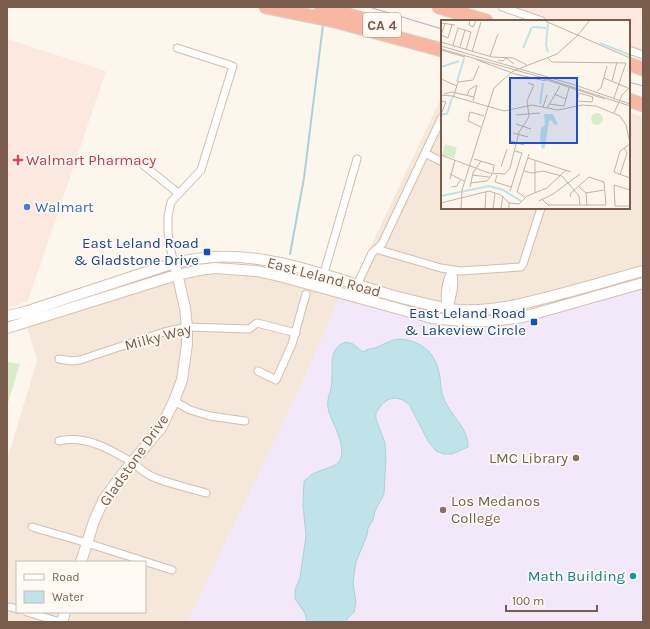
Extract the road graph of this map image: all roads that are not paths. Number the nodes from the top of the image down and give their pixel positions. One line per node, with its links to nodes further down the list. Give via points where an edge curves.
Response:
1 (266, 7): 9 (highway, via 335,21)
2 (321, 7): 7 (highway, CA 4)
3 (440, 7): 5 (highway)
4 (502, 7): 6 (street)
5 (483, 20)
6 (539, 20)
7 (441, 43)
8 (176, 48): 21 (street, Gladstone Drive, via 233,66 201,170)
9 (441, 50)
10 (630, 50): 11 (street)
11 (643, 55)
12 (630, 64): 13 (highway)
13 (643, 68)
14 (630, 100): 15 (highway)
15 (643, 105)
16 (441, 119): 17 (street)
17 (425, 153): 19 (street); 23 (street, via 382,244)
18 (357, 159): 28 (street)
19 (441, 161)
20 (141, 162): 21 (street)
21 (178, 193): 24 (street, Gladstone Drive, via 171,202 168,216 170,248)
22 (541, 209): 25 (street, via 521,267)
23 (376, 249): 25 (street); 30 (street)
24 (174, 263): 27 (main road, Gladstone Drive); 28 (main road, East Leland Road, via 201,258 234,257 271,262); 34 (main road, East Leland Road)
25 (452, 270): 33 (street, via 454,279 451,301)
26 (643, 271): 33 (main road, East Leland Road, via 518,306 491,310)
27 (177, 275): 31 (main road, East Leland Road, via 215,268 257,271); 36 (main road, Gladstone Drive); 37 (main road, East Leland Road)
28 (323, 275): 30 (main road, East Leland Road); 31 (street)
29 (643, 283): 35 (main road, East Leland Road, via 523,317 492,321)
30 (357, 285): 33 (main road, East Leland Road)
31 (320, 287): 35 (main road, East Leland Road, via 432,318)
32 (306, 294): 38 (street)
33 (447, 308): 35 (street)
34 (7, 316)
35 (446, 319)
36 (187, 327): 38 (street, Milky Way, via 249,329 257,324); 39 (street, Milky Way, via 164,332 80,360); 41 (main road, Gladstone Drive, via 182,380)
37 (7, 328)
38 (296, 333): 40 (street, via 276,380)
39 (59, 359)
40 (258, 371)
41 (174, 401): 42 (street, via 190,410 210,416); 44 (main road, Gladstone Drive, via 161,428)
42 (245, 421)
43 (59, 441): 44 (street, via 69,439 93,443 114,451)
44 (132, 463): 45 (street, via 152,476); 47 (main road, Gladstone Drive, via 104,499)
45 (206, 493)
46 (32, 528): 47 (street)
47 (87, 542): 48 (main road, Gladstone Drive); 49 (street)
48 (81, 561)
49 (145, 561)
50 (146, 561): 51 (street)
51 (172, 570)
52 (30, 613): 53 (street)
53 (61, 622)

